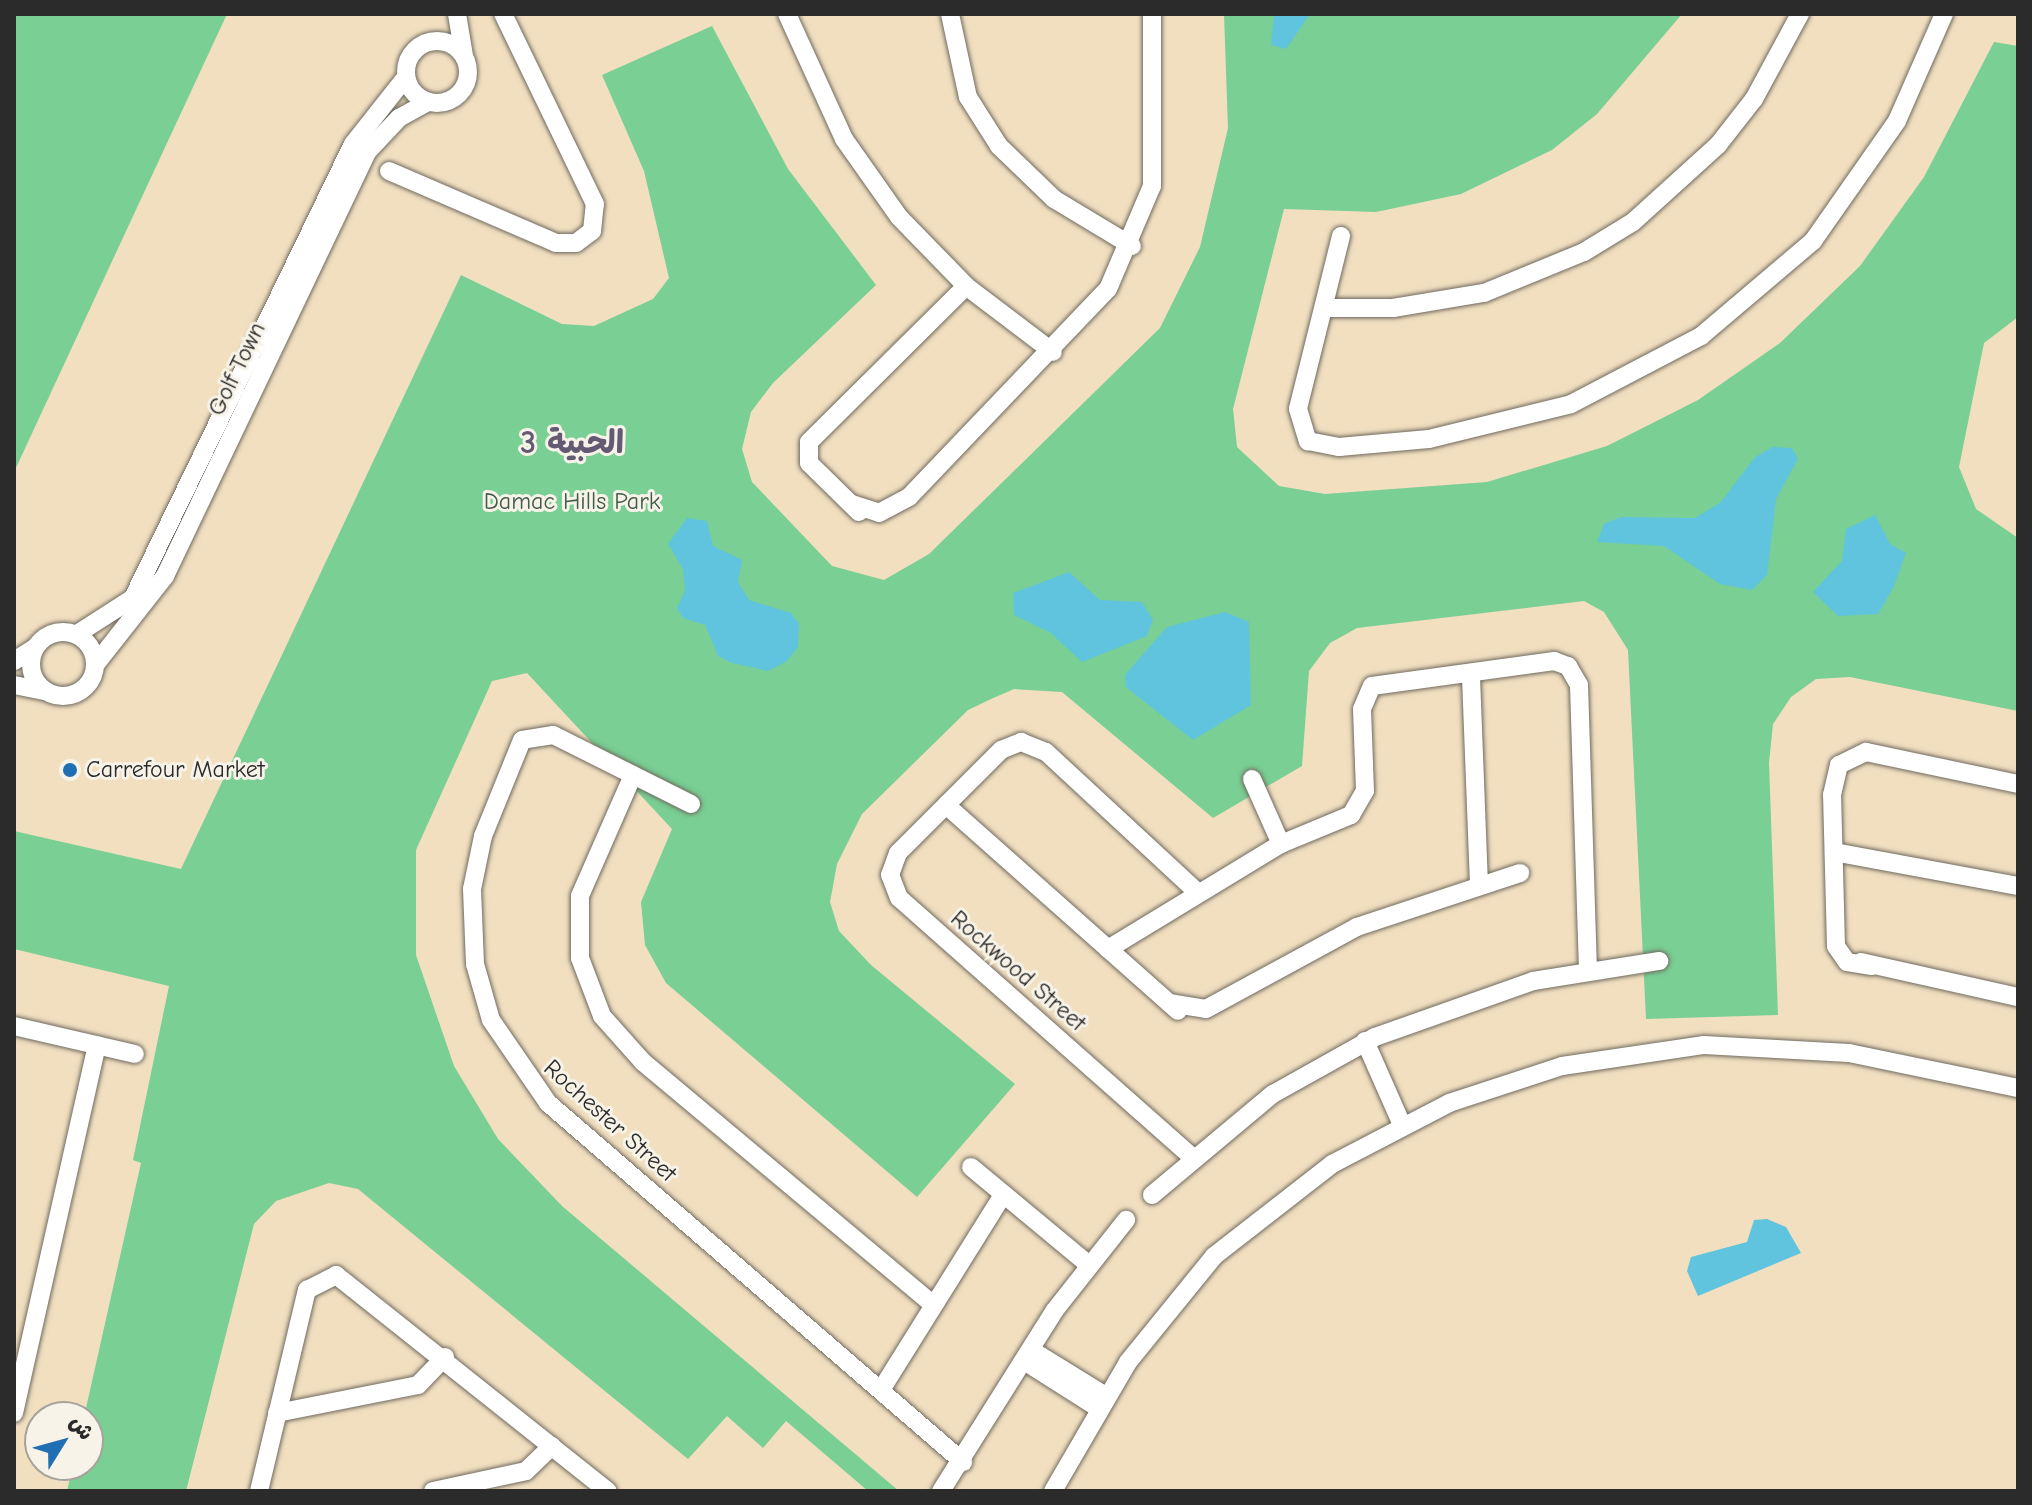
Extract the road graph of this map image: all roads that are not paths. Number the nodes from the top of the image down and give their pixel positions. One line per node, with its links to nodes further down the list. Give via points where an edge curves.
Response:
1 (456, 14): 8 (street); 9 (street)
2 (503, 14): 12 (street, via 595,204 592,231 576,243 556,243)
3 (787, 14): 15 (street, via 822,96 870,179)
4 (950, 14): 14 (street, via 968,97 999,146 1054,199)
5 (1152, 14): 14 (street, via 1156,154)
6 (1800, 14): 16 (street, via 1754,99 1718,145 1608,237 1484,293 1393,308)
7 (1944, 14): 16 (street, via 1897,121 1844,203 1778,276 1701,336 1617,385 1524,420 1339,447 1314,433 1301,400)
8 (431, 42): 9 (street, via 457,48); 10 (street, via 414,50)
9 (465, 59): 11 (street, via 460,93)
10 (406, 77): 11 (street); 18 (street, Golf Town, via 353,144 133,598)
11 (428, 102): 21 (street, Golf Town, via 399,118 367,152 165,576)
12 (389, 171)
13 (1341, 236): 16 (street)
14 (1132, 246): 17 (street, via 1092,311)
15 (966, 286): 17 (street); 17 (street, via 831,422 816,448 822,478 865,517 884,520)
16 (1327, 308)
17 (1053, 352)
18 (77, 634): 19 (street, via 53,633); 21 (street)
19 (35, 648): 20 (street); 24 (street, via 32,672)
20 (14, 661)
21 (95, 665): 24 (street, via 79,692)
22 (1471, 677): 30 (street, via 1372,686 1362,719 1365,791 1358,808); 33 (street); 38 (street, via 1568,666 1578,699)
23 (14, 685): 24 (street)
24 (46, 691)
25 (633, 775): 28 (street, Rochester Street); 52 (street, via 580,896 580,958 602,1016 643,1062); 55 (street, Rochester Street, via 547,733 518,745 472,889 475,964 491,1020 548,1103)
26 (1252, 779): 30 (street)
27 (2018, 784): 31 (street, via 1882,755 1852,756 1833,779)
28 (691, 804)
29 (946, 805): 35 (street, Rockwood Street, via 1001,750 1035,745); 36 (street); 46 (street, Rockwood Street, via 894,860 895,893)
30 (1281, 844): 35 (street)
31 (1834, 852): 34 (street); 39 (street, via 1836,931 1850,955 1872,966)
32 (1520, 873): 33 (street)
33 (1479, 883): 36 (street, via 1357,927 1194,1018)
34 (2018, 886)
35 (1196, 891): 36 (street)
36 (1108, 949)
37 (1659, 961): 38 (street)
38 (1588, 970): 41 (street, via 1479,996)
39 (2018, 997)
40 (14, 1026): 42 (street)
41 (1370, 1039): 45 (street); 46 (street, via 1273,1094)
42 (97, 1045): 43 (street); 57 (street)
43 (135, 1054)
44 (2018, 1088): 45 (street, via 1849,1053 1704,1045 1548,1070)
45 (1408, 1122): 56 (street, via 1291,1192 1214,1256 1154,1325)
46 (1192, 1157): 49 (street)
47 (971, 1167): 48 (street)
48 (1003, 1195): 51 (street); 52 (street)
49 (1152, 1195)
50 (1126, 1220): 51 (street)
51 (1089, 1265): 53 (street)
52 (932, 1304): 55 (street)
53 (1028, 1356): 56 (street); 60 (street)
54 (445, 1357): 58 (street, via 418,1385); 58 (street, via 348,1278 325,1276 307,1290); 59 (street)
55 (881, 1390): 60 (street, Rochester Street)
56 (1104, 1403): 65 (street)
57 (15, 1407)
58 (277, 1413): 61 (street)
59 (552, 1446): 62 (street, via 526,1471); 63 (street)
60 (963, 1462): 64 (street)
61 (259, 1491)
62 (433, 1491)
63 (608, 1491)
64 (941, 1491)
65 (1053, 1491)

